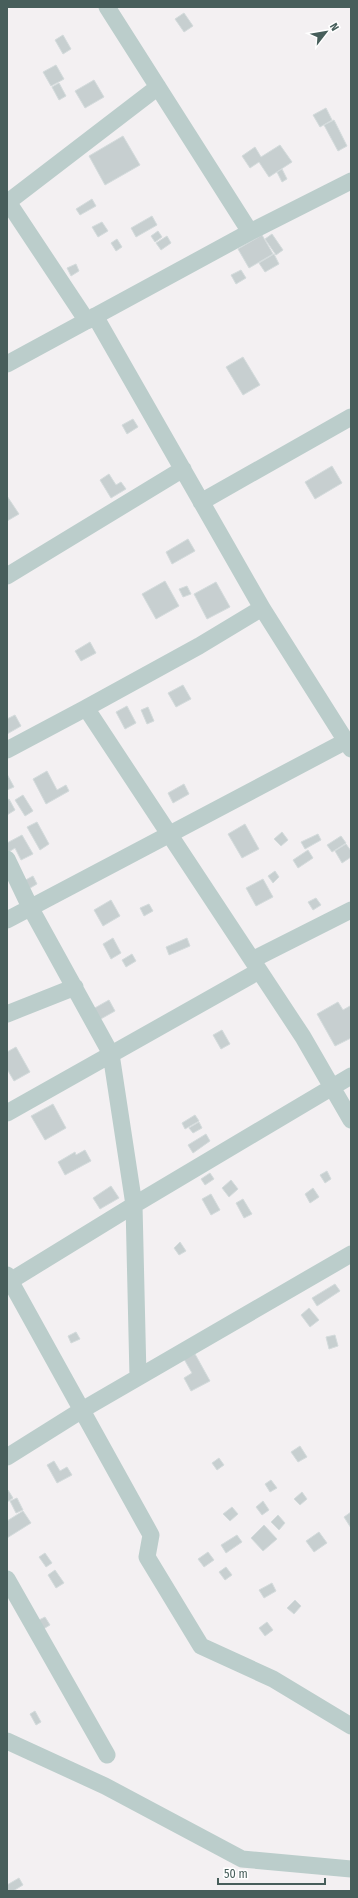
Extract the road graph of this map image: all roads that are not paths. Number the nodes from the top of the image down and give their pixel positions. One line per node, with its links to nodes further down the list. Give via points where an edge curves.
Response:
1 (107, 7): 2 (street)
2 (158, 87): 4 (street); 5 (street)
3 (351, 181): 5 (street)
4 (8, 203): 6 (street)
5 (250, 232): 6 (street)
6 (91, 318): 7 (street); 9 (street)
7 (7, 364)
8 (351, 417): 10 (street)
9 (183, 469): 10 (street); 11 (street)
10 (201, 502): 12 (street)
11 (7, 576)
12 (262, 608): 13 (street); 14 (street)
13 (86, 708): 15 (street); 16 (street)
14 (348, 745): 16 (street)
15 (7, 750)
16 (169, 834): 18 (street); 21 (street)
17 (7, 859): 18 (street)
18 (30, 907): 20 (street); 22 (street)
19 (351, 910): 21 (street)
20 (7, 920)
21 (256, 965): 24 (street); 26 (street)
22 (75, 987): 23 (street); 24 (street)
23 (7, 1014)
24 (111, 1054): 27 (street); 29 (street)
25 (351, 1076): 26 (street)
26 (332, 1087): 28 (street); 29 (street)
27 (7, 1113)
28 (351, 1120)
29 (134, 1205): 31 (street); 32 (street)
30 (351, 1254): 32 (street)
31 (8, 1280): 33 (street)
32 (138, 1377): 33 (street)
33 (82, 1410): 34 (street); 36 (street, via 151,1535 147,1557 200,1646 272,1679)
34 (7, 1457)
35 (7, 1579): 38 (street)
36 (351, 1726)
37 (7, 1741): 39 (street, via 105,1786 242,1858)
38 (107, 1755)
39 (351, 1869)

